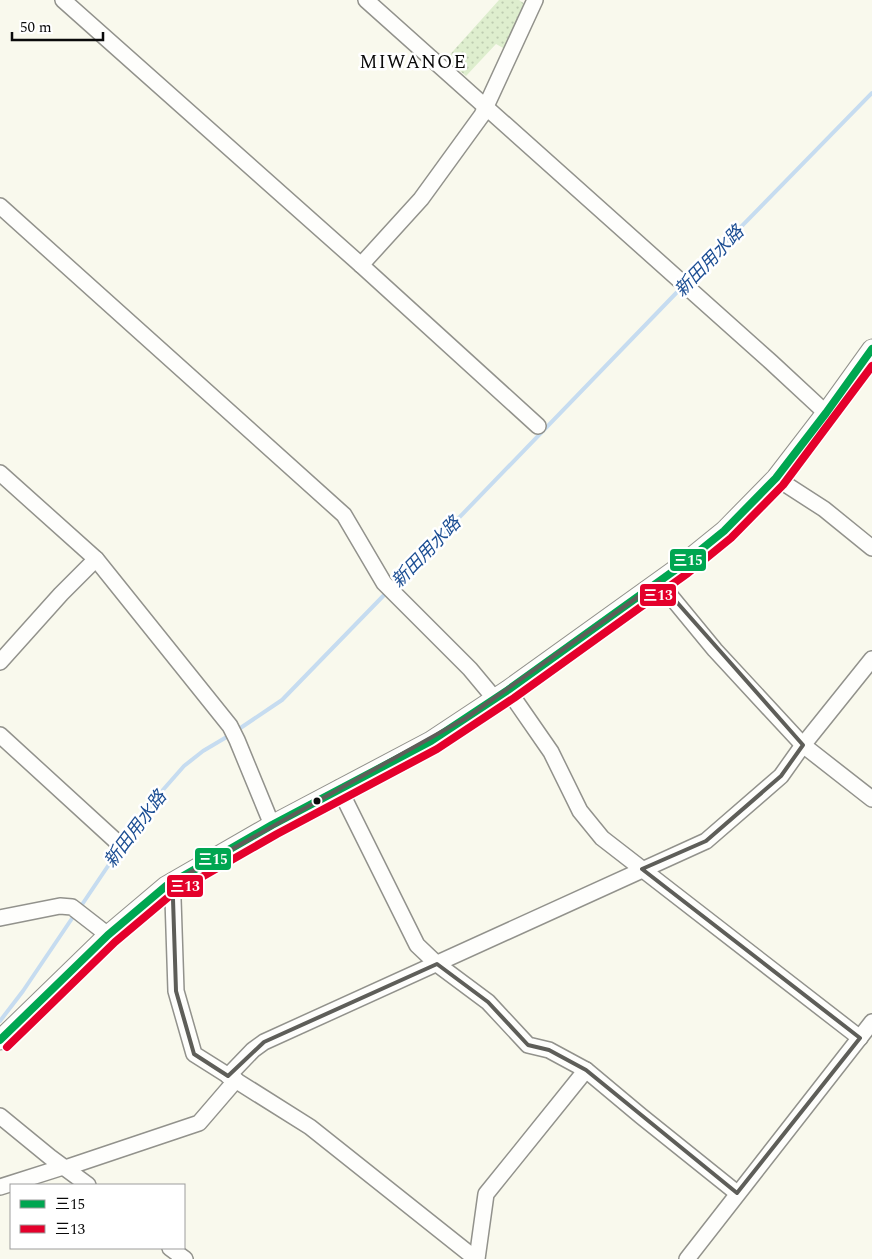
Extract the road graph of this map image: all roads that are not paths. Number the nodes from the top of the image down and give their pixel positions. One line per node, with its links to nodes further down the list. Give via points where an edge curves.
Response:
1 (63, 0): 6 (street)
2 (366, 0): 4 (street)
3 (535, 0): 4 (street)
4 (487, 108): 6 (street, via 421,199); 8 (street)
5 (0, 206): 17 (street, via 344,515 389,589 470,669)
6 (361, 265): 9 (street)
7 (872, 349): 8 (street)
8 (826, 413): 11 (street)
9 (538, 426)
10 (0, 473): 13 (street)
11 (776, 478): 12 (street, via 824,509); 14 (street, via 724,531)
12 (872, 548)
13 (96, 559): 16 (street); 22 (street, via 230,726)
14 (658, 582): 17 (street); 19 (street, via 715,650)
15 (872, 659): 19 (street)
16 (0, 662)
17 (501, 694): 20 (street, via 431,741); 24 (street, via 550,752 580,811 602,838)
18 (0, 735): 23 (street)
19 (803, 745): 21 (street); 24 (street, via 781,776 706,841)
20 (339, 788): 22 (street); 28 (street, via 418,945)
21 (872, 799)
22 (272, 825): 25 (street)
23 (117, 842)
24 (642, 869): 28 (street); 30 (street)
25 (166, 886): 27 (street); 33 (street, via 173,900 176,991 194,1054)
26 (0, 918): 27 (street, via 60,906 77,911)
27 (108, 935): 31 (street)
28 (437, 964): 32 (street, via 488,1002 528,1045 549,1050); 33 (street, via 264,1042 253,1050)
29 (872, 1022): 30 (street)
30 (860, 1038): 38 (street)
31 (0, 1040)
32 (586, 1070): 38 (street); 41 (street, via 486,1194)
33 (232, 1078): 35 (street, via 199,1123); 41 (street, via 310,1127)
34 (0, 1116): 35 (street)
35 (64, 1167): 36 (street); 37 (street)
36 (87, 1184)
37 (0, 1187)
38 (737, 1193): 42 (street)
39 (171, 1249): 40 (street)
40 (185, 1259)
41 (476, 1259)
42 (687, 1259)

